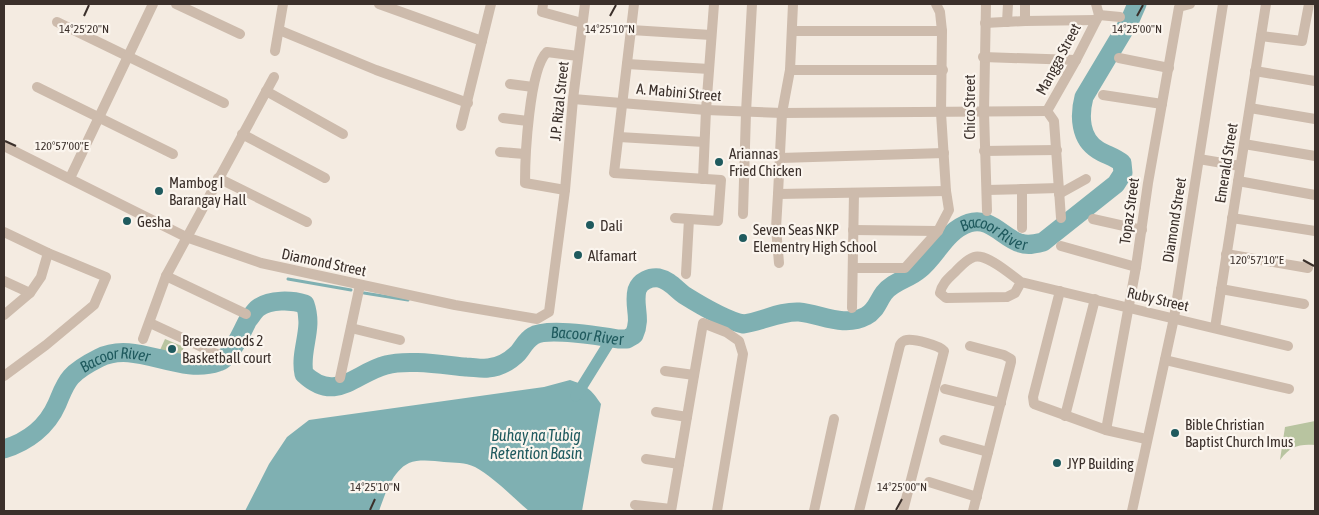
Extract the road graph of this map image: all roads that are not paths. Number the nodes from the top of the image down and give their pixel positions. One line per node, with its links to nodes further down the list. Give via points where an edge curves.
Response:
1 (153, 4): 38 (street)
2 (176, 4): 32 (street)
3 (283, 4): 28 (street)
4 (379, 4): 35 (street)
5 (491, 4): 35 (street)
6 (543, 4): 25 (street, via 542,12)
7 (585, 4): 25 (street, J.P. Rizal Street)
8 (634, 4): 29 (street)
9 (714, 4): 33 (street)
10 (752, 4): 63 (street)
11 (793, 4): 30 (street)
12 (936, 4): 31 (street)
13 (986, 4): 27 (street, Chico Street)
14 (1008, 4): 26 (street)
15 (1025, 4): 23 (street)
16 (1096, 4): 21 (street, Mangga Street)
17 (1190, 4): 43 (street, Topaz Street, via 1179,6)
18 (1223, 4): 86 (street, Diamond Street)
19 (1266, 4): 34 (street, Emerald Street)
20 (1309, 4): 34 (street, via 1302,42)
21 (1098, 17): 22 (street); 23 (street); 41 (street, Mangga Street)
22 (1120, 17)
23 (1025, 21): 26 (street)
24 (57, 22): 38 (street)
25 (582, 22): 37 (street, J.P. Rizal Street)
26 (1007, 22): 27 (street)
27 (985, 23): 39 (street, Chico Street)
28 (279, 30): 36 (street); 58 (street)
29 (631, 30): 33 (street); 42 (street)
30 (792, 31): 31 (street); 45 (street)
31 (942, 31): 46 (street)
32 (240, 34)
33 (710, 35): 44 (street)
34 (1261, 36): 47 (street, Emerald Street)
35 (482, 41): 58 (street)
36 (275, 51)
37 (578, 56): 52 (street, via 547,52); 55 (street, J.P. Rizal Street)
38 (128, 57): 57 (street); 67 (street)
39 (984, 57): 41 (street); 64 (street, Chico Street)
40 (1119, 58): 43 (street)
41 (1076, 60): 62 (street, Mangga Street)
42 (627, 64): 44 (street); 56 (street)
43 (1169, 68): 59 (street, Topaz Street)
44 (709, 69): 61 (street)
45 (790, 70): 46 (street); 65 (street)
46 (943, 70): 66 (street)
47 (1255, 72): 49 (street); 60 (street, Emerald Street)
48 (274, 77): 53 (street)
49 (1315, 81)
50 (510, 84): 52 (street)
51 (37, 87): 67 (street)
52 (534, 87): 70 (street)
53 (266, 91): 72 (street); 73 (street)
54 (1103, 95): 59 (street)
55 (573, 99): 56 (street, A. Mabini Street); 94 (street, J.P. Rizal Street)
56 (622, 102): 61 (street, A. Mabini Street); 74 (street)
57 (224, 103)
58 (468, 103): 71 (street)
59 (1162, 104): 113 (street, Topaz Street)
60 (1250, 108): 69 (street); 76 (street, Emerald Street)
61 (706, 110): 63 (street, A. Mabini Street); 75 (street)
62 (1047, 111): 64 (street, A. Mabini Street); 78 (street, Mangga Street, via 1054,121)
63 (746, 112): 65 (street, A. Mabini Street); 104 (street)
64 (984, 112): 66 (street, A. Mabini Street); 79 (street, Chico Street)
65 (782, 113): 66 (street, A. Mabini Street); 85 (street)
66 (941, 113): 81 (street)
67 (100, 116): 82 (street); 88 (street)
68 (503, 118): 70 (street)
69 (1315, 119)
70 (528, 121): 83 (street)
71 (461, 126)
72 (242, 134): 89 (street); 90 (street)
73 (343, 134)
74 (618, 137): 75 (street); 92 (street, via 614,173)
75 (704, 142): 92 (street)
76 (1244, 144): 84 (street); 87 (street, Emerald Street)
77 (4, 146): 88 (street, Diamond Street)
78 (1057, 150): 79 (street); 98 (street, Mangga Street)
79 (984, 151): 95 (street, Chico Street)
80 (500, 152): 83 (street)
81 (944, 153): 85 (street); 97 (street)
82 (173, 154)
83 (525, 154): 94 (street, via 525,183)
84 (1315, 156)
85 (780, 158): 100 (street)
86 (1199, 159): 87 (street); 139 (street, Diamond Street)
87 (1240, 166): 93 (street, Emerald Street)
88 (70, 178): 117 (street, Diamond Street)
89 (218, 178): 110 (street); 117 (street)
90 (324, 178)
91 (1086, 179): 98 (street)
92 (703, 180): 108 (street, via 721,180 718,221)
93 (1238, 181): 101 (street); 107 (street, Emerald Street)
94 (565, 190): 102 (street, J.P. Rizal Street)
95 (987, 190): 96 (street); 103 (street, Chico Street)
96 (1022, 190): 98 (street); 111 (street)
97 (946, 191): 99 (street); 114 (street, via 949,210)
98 (1059, 191): 106 (street, Mangga Street)
99 (854, 193): 100 (street); 112 (street)
100 (778, 194): 121 (street)
101 (1315, 195)
102 (563, 202): 129 (street, Diamond Street, via 549,312 537,319)
103 (987, 211)
104 (743, 214)
105 (676, 218): 108 (street)
106 (1061, 218)
107 (1232, 218): 115 (street); 120 (street, Emerald Street)
108 (689, 219): 125 (street)
109 (1093, 219): 113 (street)
110 (307, 222)
111 (1022, 228)
112 (853, 230): 114 (street); 123 (street)
113 (1142, 230): 122 (street, Topaz Street)
114 (938, 231): 123 (street, via 905,268)
115 (1315, 231)
116 (4, 232): 119 (street)
117 (186, 237): 126 (street); 129 (street, Diamond Street, via 261,263)
118 (1060, 246): 122 (street)
119 (48, 253): 132 (street, via 41,277); 151 (street, via 106,277 94,305)
120 (1226, 254): 124 (street); 130 (street, Emerald Street)
121 (779, 263)
122 (1136, 267): 135 (street, Topaz Street)
123 (853, 268): 136 (street)
124 (1308, 268)
125 (686, 274)
126 (166, 276): 137 (street); 140 (street)
127 (4, 280): 132 (street)
128 (1021, 282): 128 (street, via 981,256 966,261 944,283 940,293 946,298 1007,298); 131 (street, Ruby Street)
129 (360, 285): 141 (street)
130 (1221, 289): 134 (street); 142 (street, Emerald Street)
131 (1060, 291): 133 (street, Ruby Street); 157 (street, via 1033,401 1037,406)
132 (30, 293): 138 (street)
133 (1095, 299): 135 (street, Ruby Street); 157 (street)
134 (1304, 304)
135 (1129, 307): 139 (street, Ruby Street); 160 (street, Topaz Street)
136 (852, 308)
137 (246, 314)
138 (4, 315)
139 (1174, 318): 142 (street, Ruby Street); 148 (street, Diamond Street)
140 (150, 323): 143 (street); 147 (street)
141 (351, 328): 144 (street); 152 (street)
142 (1215, 328): 146 (street, Ruby Street)
143 (143, 339)
144 (400, 340)
145 (970, 346): 155 (street, via 1011,359)
146 (1288, 346)
147 (219, 355)
148 (1165, 360): 153 (street); 162 (street, Diamond Street)
149 (666, 371): 150 (street)
150 (694, 375): 158 (street); 170 (street, via 703,323 739,341 742,354)
151 (4, 376)
152 (340, 378)
153 (1290, 388)
154 (945, 389): 155 (street)
155 (1001, 403): 163 (street)
156 (656, 412): 158 (street)
157 (1065, 416): 160 (street)
158 (687, 417): 165 (street)
159 (834, 419): 171 (street)
160 (1106, 430): 162 (street)
161 (944, 440): 163 (street)
162 (1146, 440): 175 (street, Diamond Street)
163 (988, 452): 167 (street)
164 (646, 459): 165 (street)
165 (679, 464): 169 (street)
166 (929, 482): 167 (street)
167 (977, 497): 174 (street)
168 (635, 505): 169 (street)
169 (671, 510)
170 (717, 511)
171 (814, 511)
172 (858, 511): 173 (street, via 900,345 908,340 944,351)
173 (903, 511)
174 (973, 511)
175 (1132, 511)

